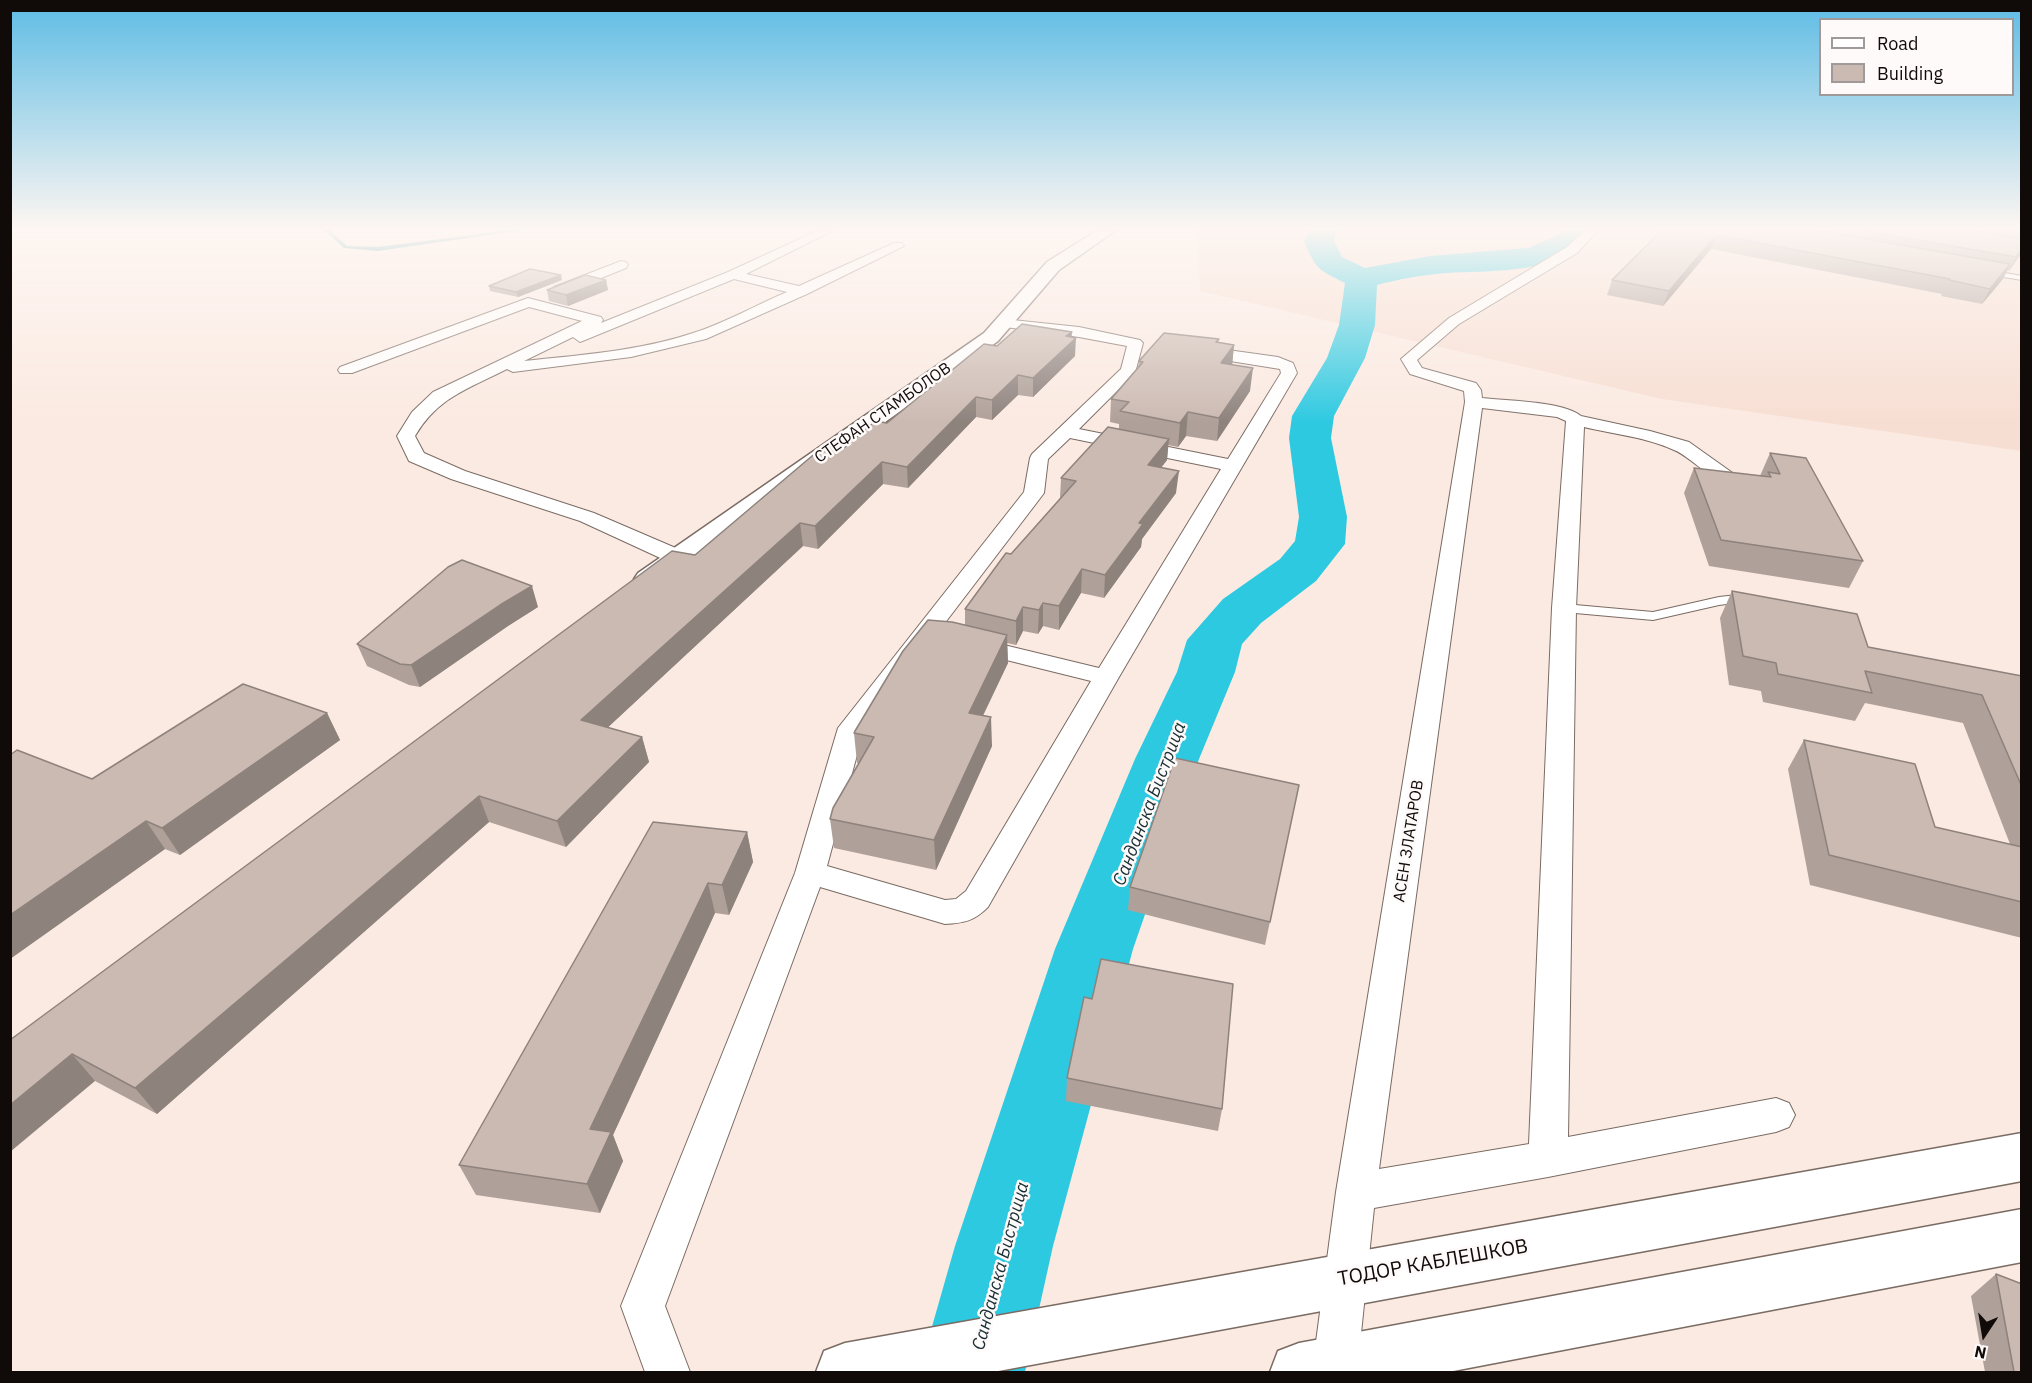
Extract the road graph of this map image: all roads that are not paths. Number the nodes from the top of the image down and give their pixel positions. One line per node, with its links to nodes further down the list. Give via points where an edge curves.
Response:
1 (547, 295): 6 (street)
2 (686, 295): 9 (street)
3 (794, 295): 9 (street, via 675,345)
4 (1028, 295): 7 (street, СТЕФАН СТАМБОЛОВ)
5 (1500, 295): 11 (street, via 1454,321 1409,359 1416,371 1470,387)
6 (528, 302): 9 (street, via 596,320); 10 (street)
7 (1003, 323): 13 (street, via 1141,344 1129,370); 16 (street, СТЕФАН СТАМБОЛОВ, via 991,336)
8 (1186, 350): 14 (street, via 1287,366 1289,373)
9 (492, 369): 16 (street, via 439,396 418,416 406,436 416,457 458,475 587,517)
10 (346, 370)
11 (1474, 402): 12 (street, via 1557,412); 26 (street, АСЕН ЗЛАТАРОВ)
12 (1575, 420): 15 (street, via 1682,446); 19 (street)
13 (1066, 432): 14 (street); 20 (street, via 1039,458 1034,493)
14 (1233, 466): 21 (street)
15 (1724, 474)
16 (677, 557): 17 (street, СТЕФАН СТАМБОЛОВ)
17 (629, 593)
18 (1749, 598): 19 (lane, via 1653,616)
19 (1564, 608): 25 (street)
20 (925, 633): 21 (street); 22 (street, via 851,728)
21 (1106, 676): 22 (street, via 977,899 964,911 945,912)
22 (810, 873): 30 (street, via 643,1306)
23 (1776, 1115): 25 (street)
24 (2022, 1157): 28 (street, ТОДОР КАБЛЕШКОВ)
25 (1548, 1159): 26 (street)
26 (1356, 1192): 28 (street, АСЕН ЗЛАТАРОВ)
27 (2022, 1235): 29 (street)
28 (1344, 1279): 29 (street, АСЕН ЗЛАТАРОВ); 31 (street, ТОДОР КАБЛЕШКОВ)
29 (1322, 1370)
30 (667, 1372)
31 (850, 1372)

